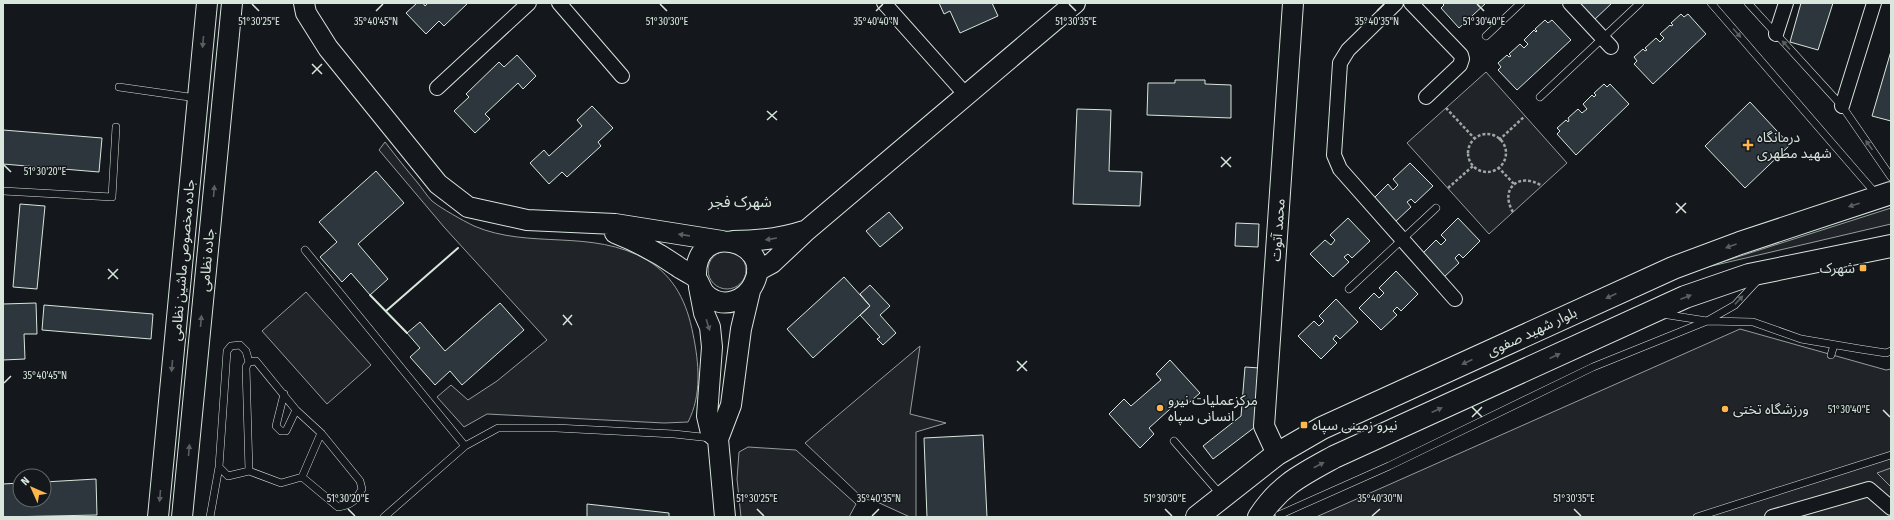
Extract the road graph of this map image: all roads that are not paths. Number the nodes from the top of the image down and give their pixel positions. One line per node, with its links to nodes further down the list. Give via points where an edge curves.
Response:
1 (207, 3): 27 (street, جاده مخصوص ماشین نظامی, one-way to 27)
2 (232, 3): 67 (street, جاده نظامی, one-way to 2)
3 (304, 3): 34 (street, via 306,13 328,48 438,184 468,207 527,220)
4 (529, 3): 23 (street)
5 (559, 3): 21 (street)
6 (884, 3): 24 (street)
7 (1075, 3): 24 (street)
8 (1294, 3): 58 (street, محمد آتوت, via 1264,426)
9 (1396, 3): 36 (street, via 1348,50 1340,63 1334,155 1340,169)
10 (1411, 3): 25 (street, via 1462,59 1460,65)
11 (1521, 3): 19 (lane)
12 (1570, 3): 20 (street)
13 (1640, 3): 20 (lane)
14 (1712, 3): 32 (lane, one-way to 32)
15 (1748, 3): 18 (lane)
16 (1786, 3): 18 (street)
17 (1874, 3): 28 (street)
18 (1776, 34): 28 (lane, one-way to 18)
19 (1486, 36)
20 (1606, 42): 26 (lane)
21 (622, 76)
22 (119, 87): 27 (lane)
23 (437, 88)
24 (966, 95): 35 (street)
25 (1426, 97)
26 (1540, 97)
27 (198, 99): 66 (street, جاده مخصوص ماشین نظامی, one-way to 66)
28 (1842, 106): 30 (lane, one-way to 28)
29 (116, 127): 31 (lane, via 112,197)
30 (1891, 177)
31 (3, 191)
32 (1885, 195): 58 (main road, بلوار شهید صفوی, one-way to 58, via 1747,240 1673,268 1322,428)
33 (1436, 208): 36 (lane)
34 (590, 223): 37 (street, one-way to 34, via 615,224); 42 (street, via 641,244)
35 (807, 230): 37 (street, one-way to 37, via 785,237 758,241); 40 (street, via 772,262)
36 (1403, 240): 43 (lane); 45 (street)
37 (727, 241): 40 (street, via 742,245 750,252); 42 (street, via 712,244 701,254 695,268)
38 (1891, 246): 41 (main road)
39 (305, 250): 57 (lane)
40 (757, 271): 44 (street)
41 (1766, 272): 46 (main road, one-way to 41, via 1685,297 1749,275); 47 (lane, one-way to 41, via 1735,305)
42 (697, 283): 44 (street, via 706,295 724,302 734,301); 55 (street, one-way to 55, via 710,327 712,347 707,416 711,433)
43 (1349, 288)
44 (750, 291): 55 (street, via 741,329 731,405)
45 (1456, 298)
46 (1650, 312): 47 (lane); 65 (main road, one-way to 46, via 1270,500 1293,479 1334,457)
47 (1707, 321): 48 (lane, via 1753,322 1801,339); 65 (lane, via 1593,367 1389,466)
48 (1834, 345): 49 (lane, via 1886,353); 50 (lane)
49 (1891, 351)
50 (1831, 355)
51 (250, 362): 52 (lane, via 256,360); 60 (lane, via 246,351 240,345 231,346 227,350); 61 (lane, via 246,368)
52 (284, 394): 53 (lane); 53 (lane, via 276,426 281,431 286,431)
53 (296, 410): 54 (lane)
54 (321, 433): 62 (lane); 62 (lane, via 360,481 362,489 348,506 338,506)
55 (718, 439): 57 (lane, via 674,434 556,428 498,428); 70 (street)
56 (1174, 441): 63 (lane)
57 (465, 446): 69 (lane)
58 (1277, 454): 63 (main road, بلوار شهید صفوی)
59 (1891, 455): 72 (lane)
60 (219, 468): 61 (lane, via 228,476); 68 (lane)
61 (249, 471): 62 (lane, via 281,483)
62 (302, 478)
63 (1223, 496): 71 (main road, بلوار شهید صفوی)
64 (1891, 508): 73 (street, via 1869,489)
65 (1272, 516)
66 (158, 517)
67 (182, 517)
68 (210, 517)
69 (384, 517)
70 (725, 517)
71 (1197, 517)
72 (1697, 517)
73 (1772, 517)

